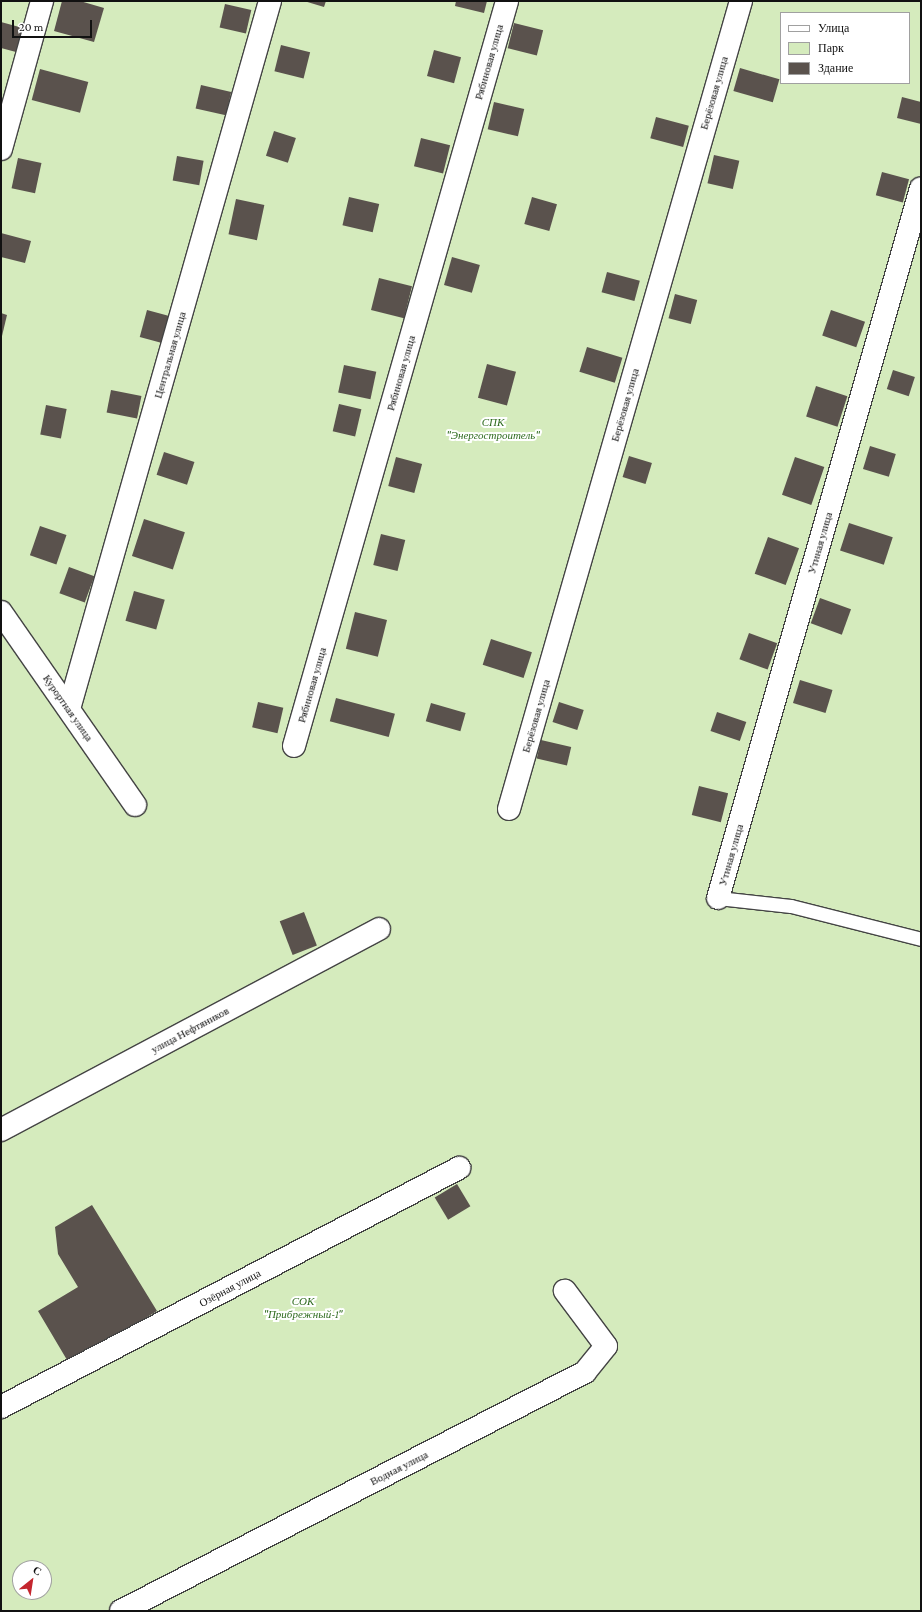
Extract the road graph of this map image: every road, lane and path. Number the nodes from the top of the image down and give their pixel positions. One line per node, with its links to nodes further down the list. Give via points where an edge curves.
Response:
1 (42, 1): 5 (street)
2 (270, 1): 8 (street, Центральная улица)
3 (507, 1): 9 (street, Рябиновая улица)
4 (741, 1): 11 (street, Берёзовая улица)
5 (1, 149)
6 (921, 188): 12 (street, Утиная улица)
7 (1, 612): 8 (street, Курортная улица)
8 (69, 709): 10 (street, Курортная улица)
9 (294, 746)
10 (135, 805)
11 (509, 809)
12 (718, 898): 14 (lane, via 791,906)
13 (379, 930): 15 (street, улица Нефтяников)
14 (921, 939)
15 (1, 1130)
16 (459, 1168): 18 (street, Озёрная улица)
17 (565, 1291): 19 (street, Водная улица, via 606,1346 585,1372)
18 (1, 1407)
19 (121, 1611)

